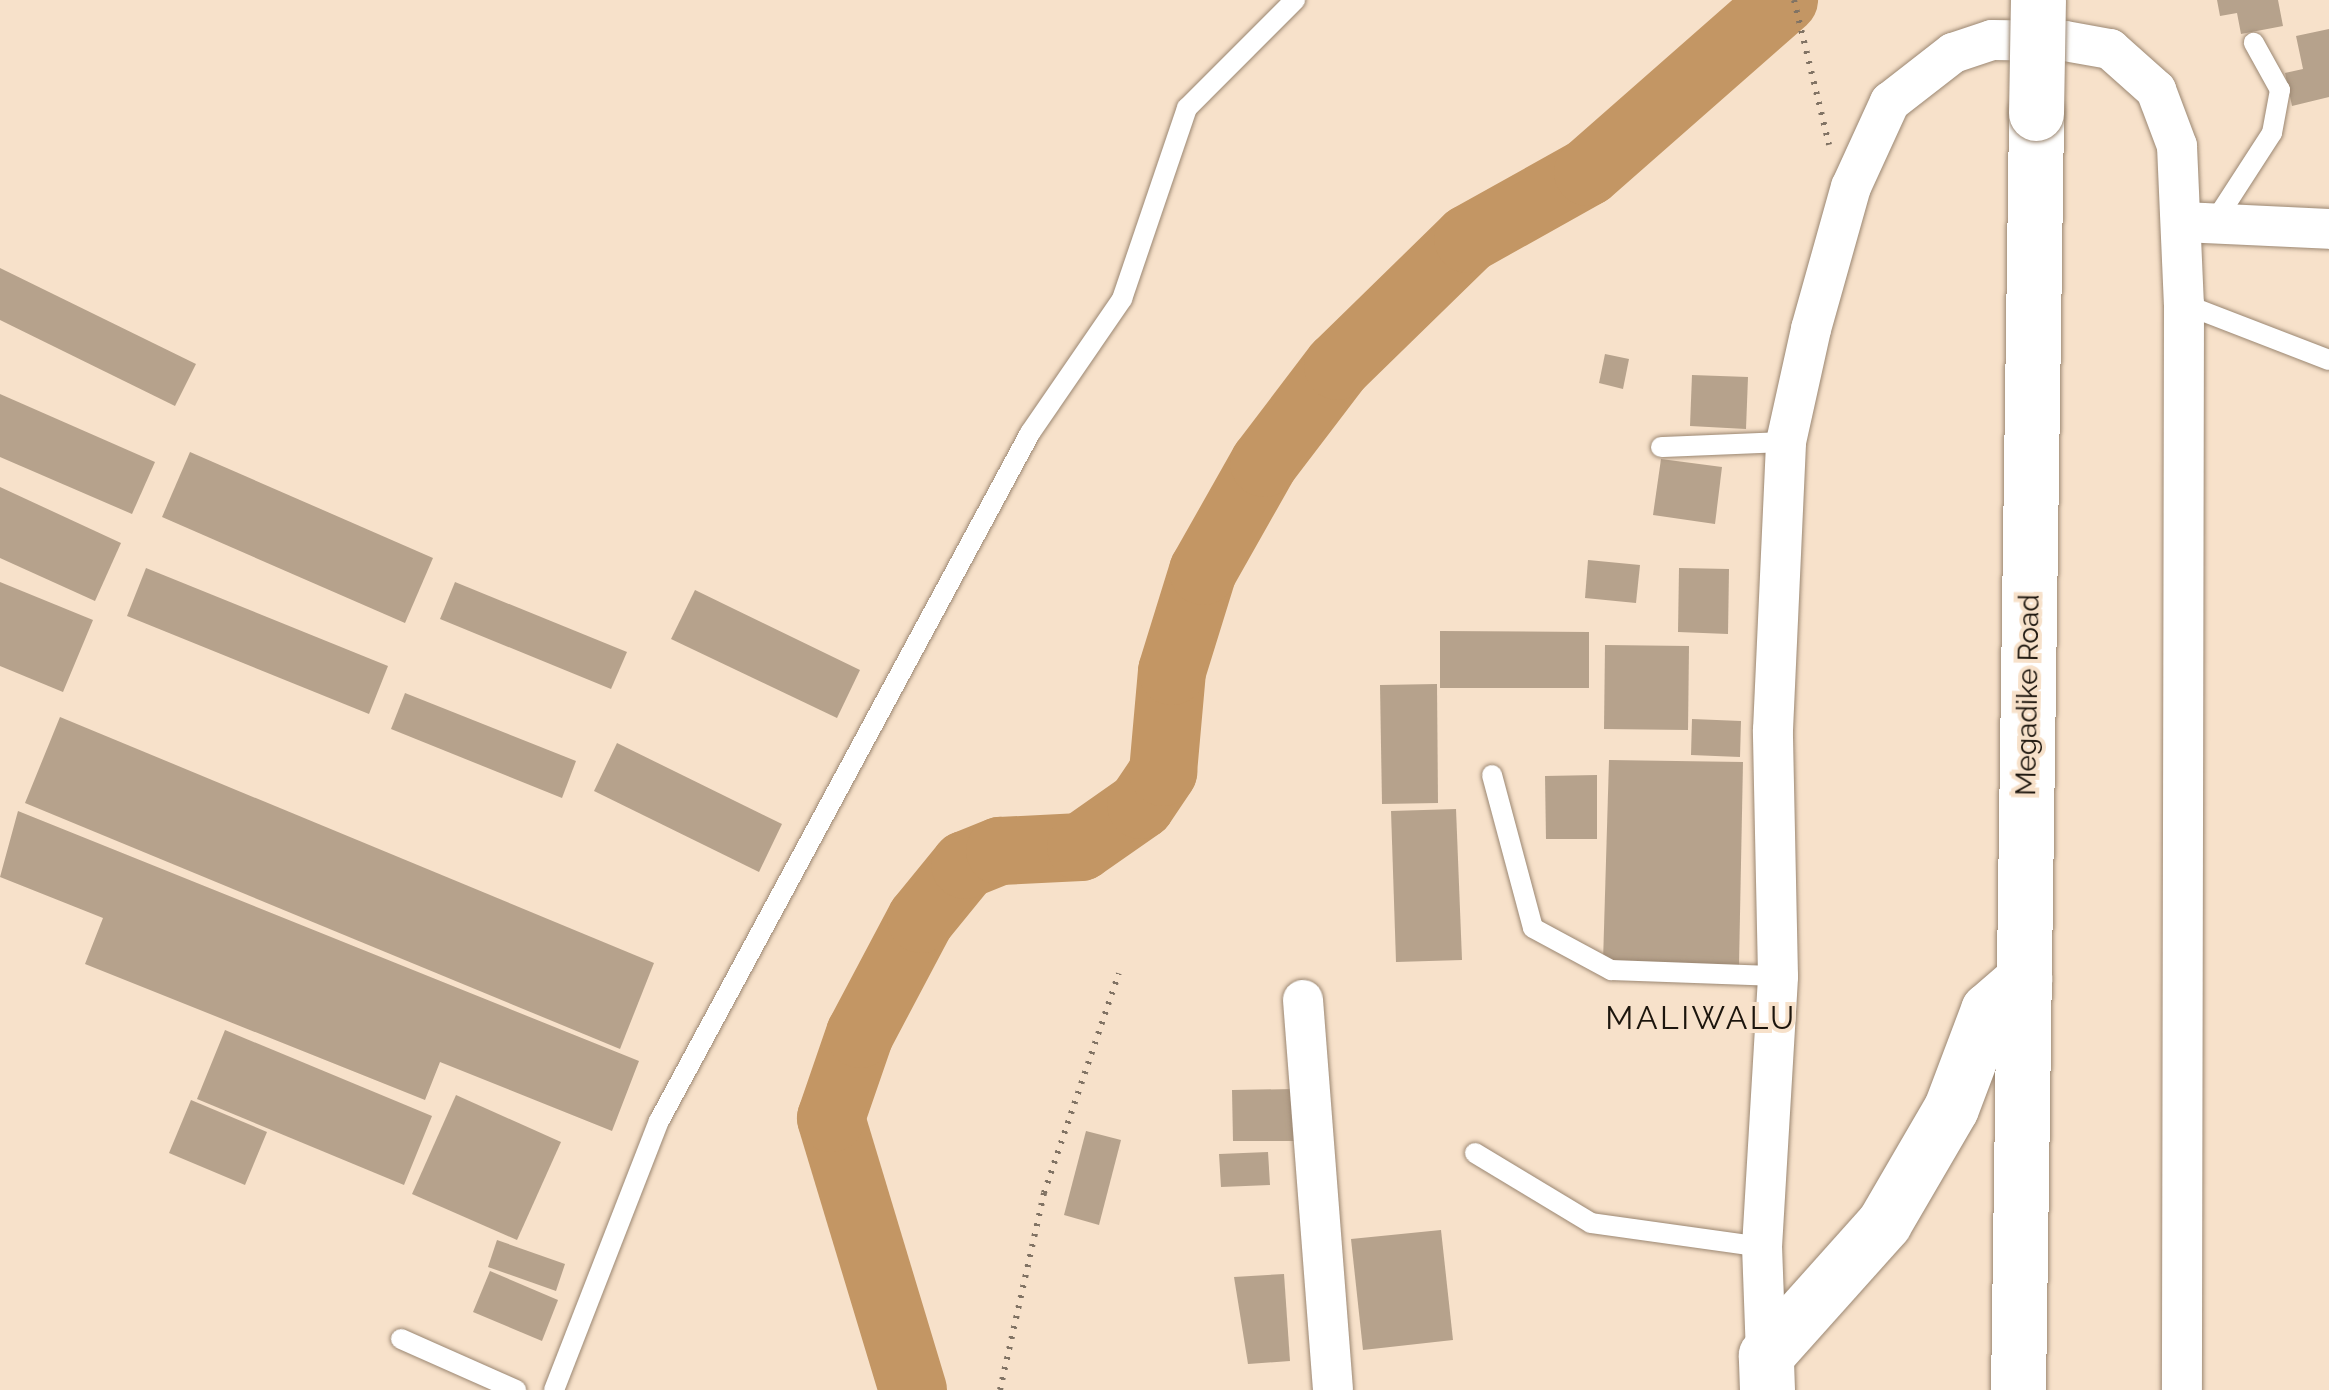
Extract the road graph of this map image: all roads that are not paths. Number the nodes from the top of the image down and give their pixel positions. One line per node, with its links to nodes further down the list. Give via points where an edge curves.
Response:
1 (1295, 0): 19 (lane, via 1187,108 1122,300 1030,433 659,1121)
2 (2038, 0): 12 (main road, Megadike Road, bridge)
3 (2254, 43): 4 (lane, via 2280,90 2272,133)
4 (2199, 222): 5 (street); 6 (street); 8 (street, via 2156,90 2110,48 1992,40 1953,53 1890,102 1851,187)
5 (2329, 229)
6 (2184, 304): 7 (lane); 22 (street)
7 (2329, 360)
8 (1786, 442): 9 (lane); 11 (street, via 1773,730)
9 (1661, 447)
10 (1492, 774): 11 (lane, via 1533,928 1611,970)
11 (1778, 976): 15 (street)
12 (2024, 980): 17 (main road, via 1988,1010 1951,1108 1884,1223); 21 (main road, Megadike Road)
13 (1303, 1000): 20 (street)
14 (1474, 1153): 15 (lane, via 1590,1223)
15 (1762, 1247): 17 (street)
16 (401, 1339): 18 (lane)
17 (1764, 1381)
18 (516, 1390)
19 (554, 1390)
20 (1333, 1390)
21 (2018, 1390)
22 (2182, 1390)

